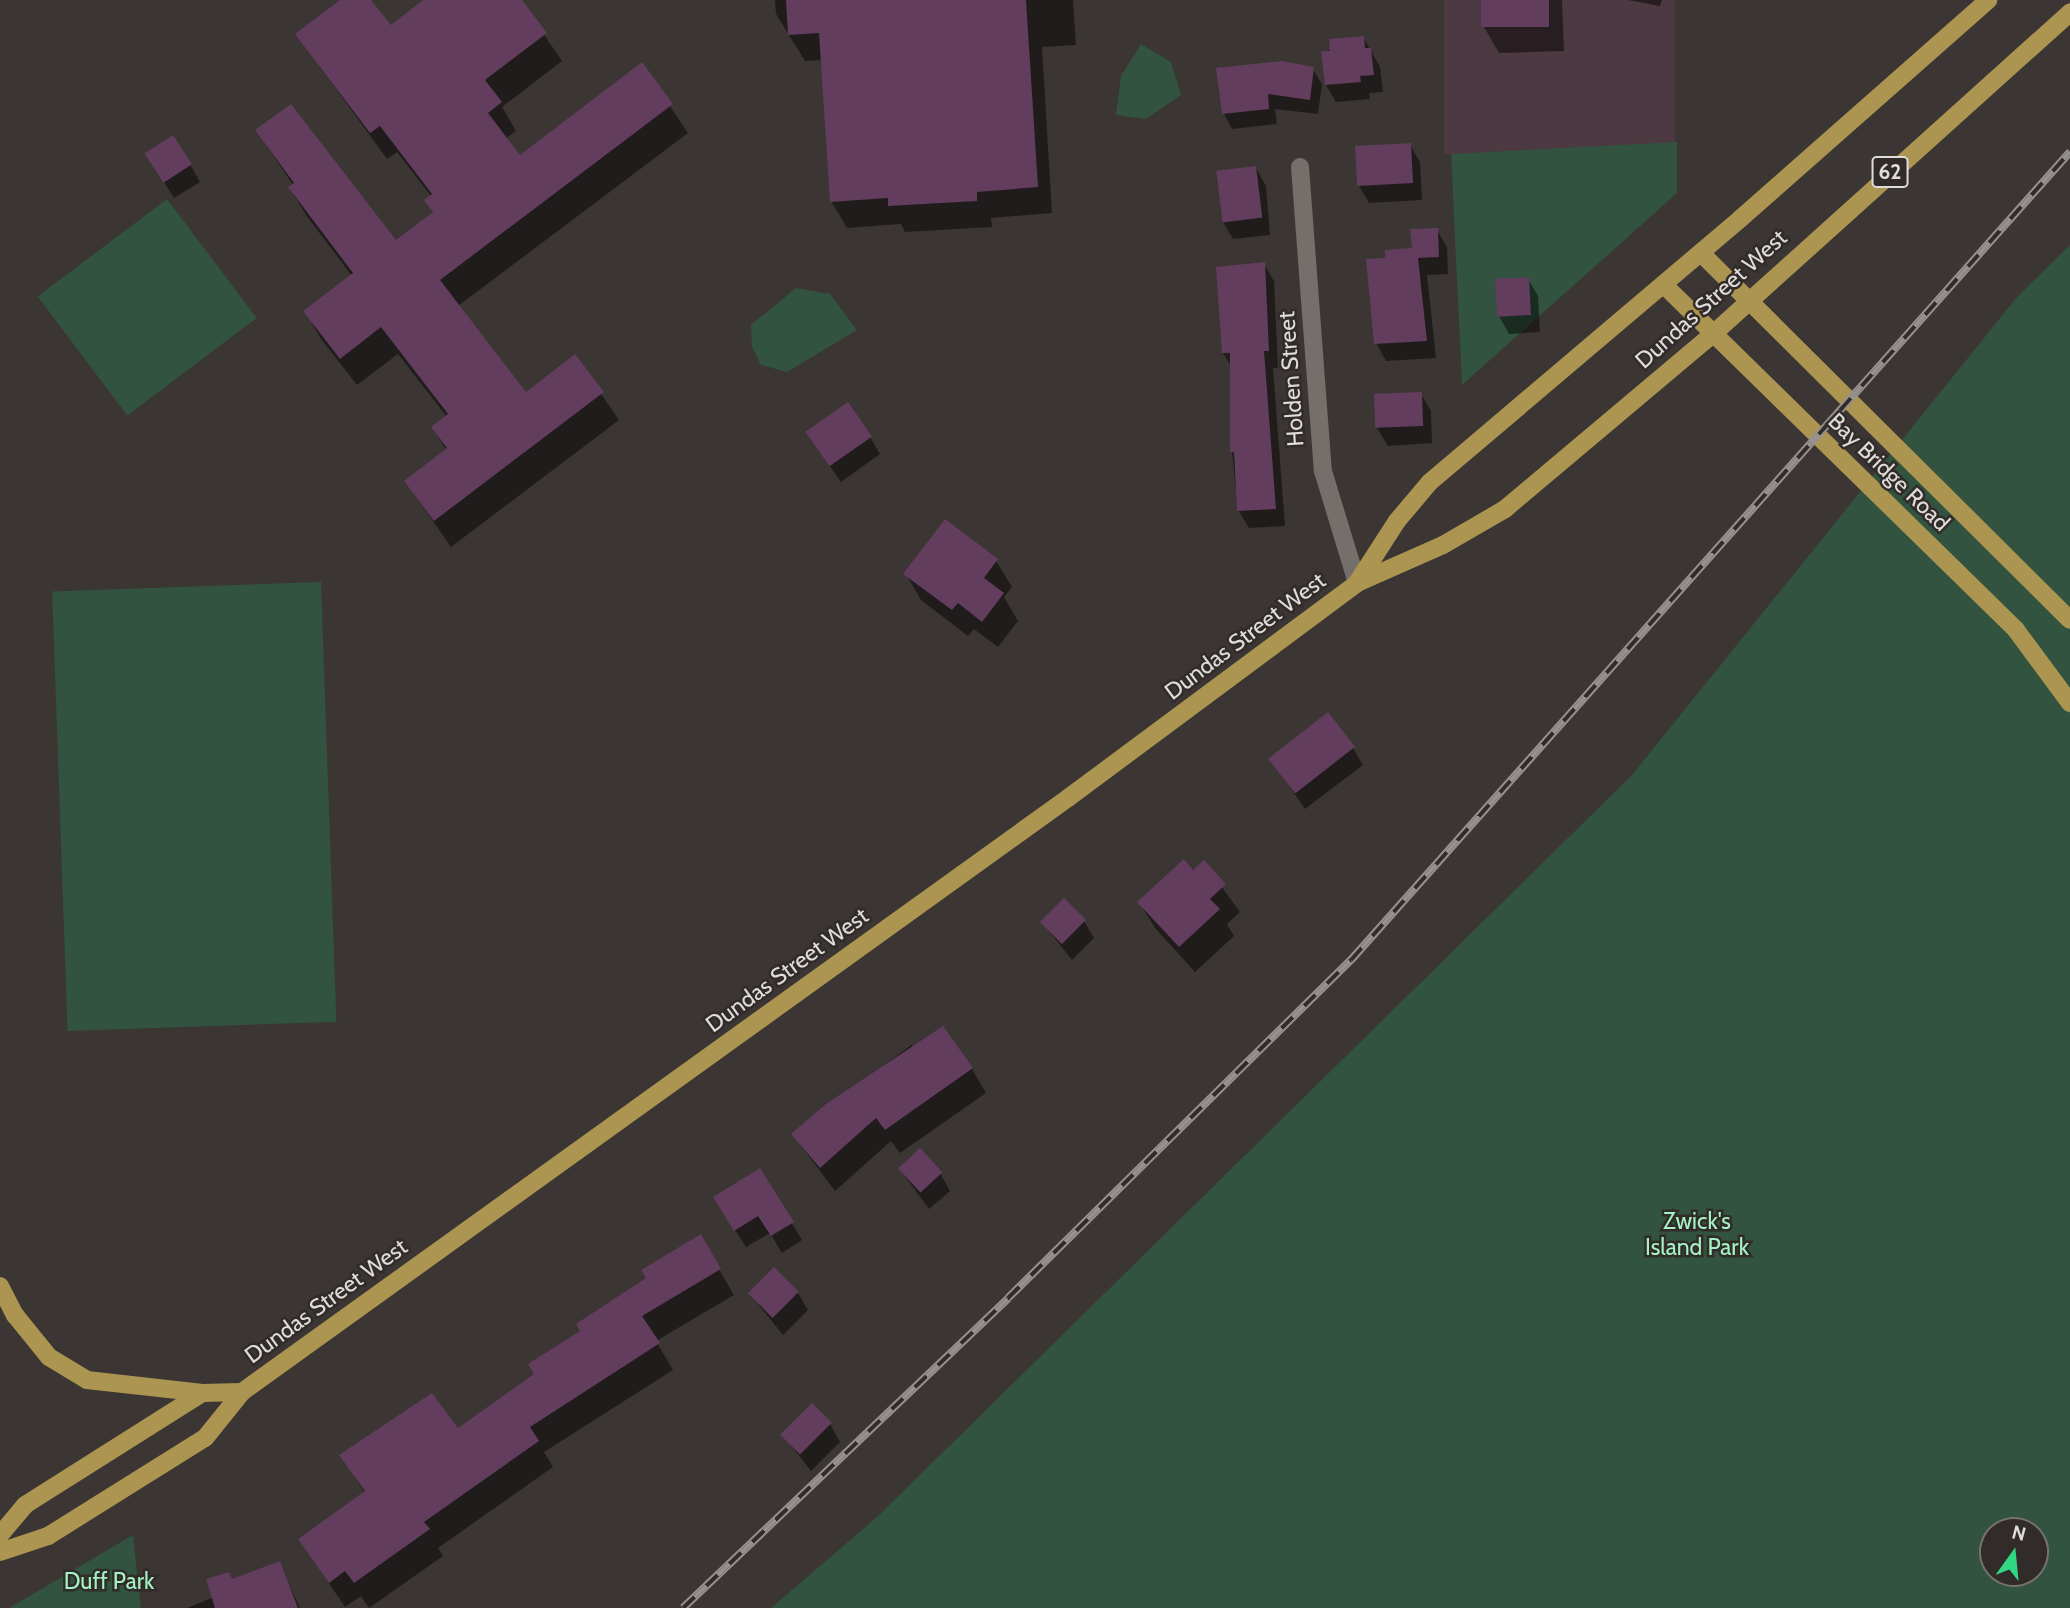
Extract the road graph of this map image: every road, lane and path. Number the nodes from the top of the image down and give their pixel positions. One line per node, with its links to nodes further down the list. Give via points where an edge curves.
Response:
1 (1988, 0): 4 (main road, Dundas Street West)
2 (2070, 12): 6 (main road, Dundas Street West / 62)
3 (1300, 167): 8 (street, Holden Street, via 1323,471)
4 (1701, 253): 5 (main road, Dundas Street West); 6 (main road, Bay Bridge Road)
5 (1664, 285): 7 (main road, Bay Bridge Road); 8 (main road, Dundas Street West, via 1430,482 1397,521)
6 (1747, 300): 7 (main road, Dundas Street West / 62); 9 (main road, Bay Bridge Road)
7 (1713, 334): 8 (main road, Dundas Street West / 62, via 1504,509 1443,545); 10 (main road, Bay Bridge Road, via 2016,630)
8 (1357, 583): 12 (main road, Dundas Street West, via 1068,799)
9 (2070, 620)
10 (2070, 703)
11 (0, 1286): 13 (main road, Dundas Street West, via 15,1315 49,1357 87,1380)
12 (242, 1392): 13 (main road, Dundas Street West); 15 (main road, Dundas Street West, via 205,1438 48,1536)
13 (202, 1393): 14 (main road, via 25,1505)
14 (0, 1535)
15 (0, 1552)

